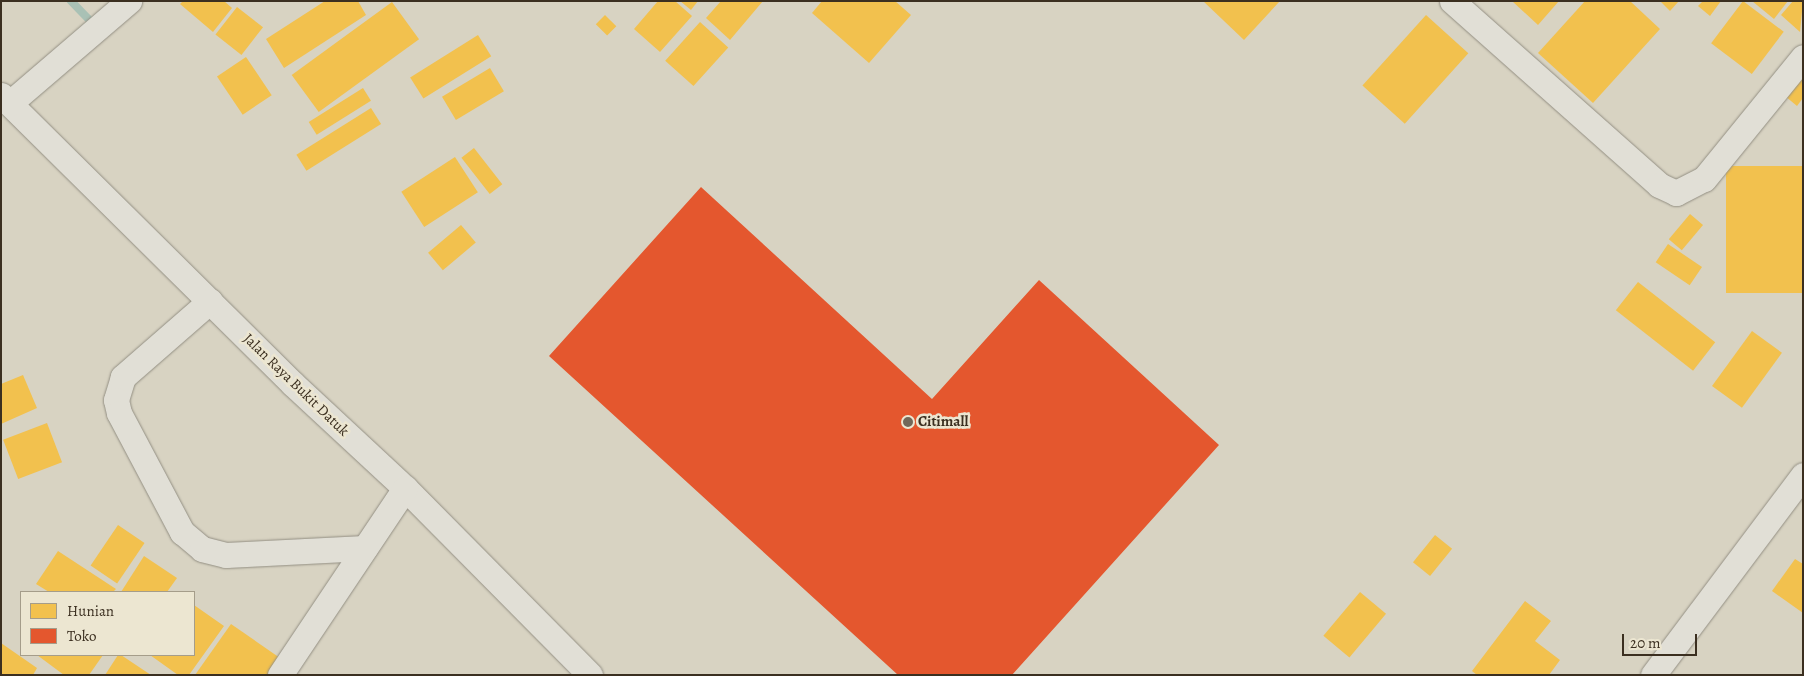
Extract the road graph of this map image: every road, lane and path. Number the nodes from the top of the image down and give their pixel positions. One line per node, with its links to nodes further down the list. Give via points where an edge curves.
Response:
1 (129, 1): 4 (street)
2 (1452, 1): 3 (street, via 1660,185 1676,193 1704,179)
3 (1803, 57)
4 (5, 99): 5 (street, Jalan Raya Bukit Datuk)
5 (210, 300): 7 (street, Jalan Raya Bukit Datuk); 8 (street, via 123,377 116,400 119,413 182,532 202,549 226,555)
6 (1803, 475): 11 (street)
7 (405, 488): 8 (street); 10 (street, Jalan Raya Bukit Datuk)
8 (365, 548): 9 (street)
9 (280, 675)
10 (590, 675)
11 (1652, 675)

